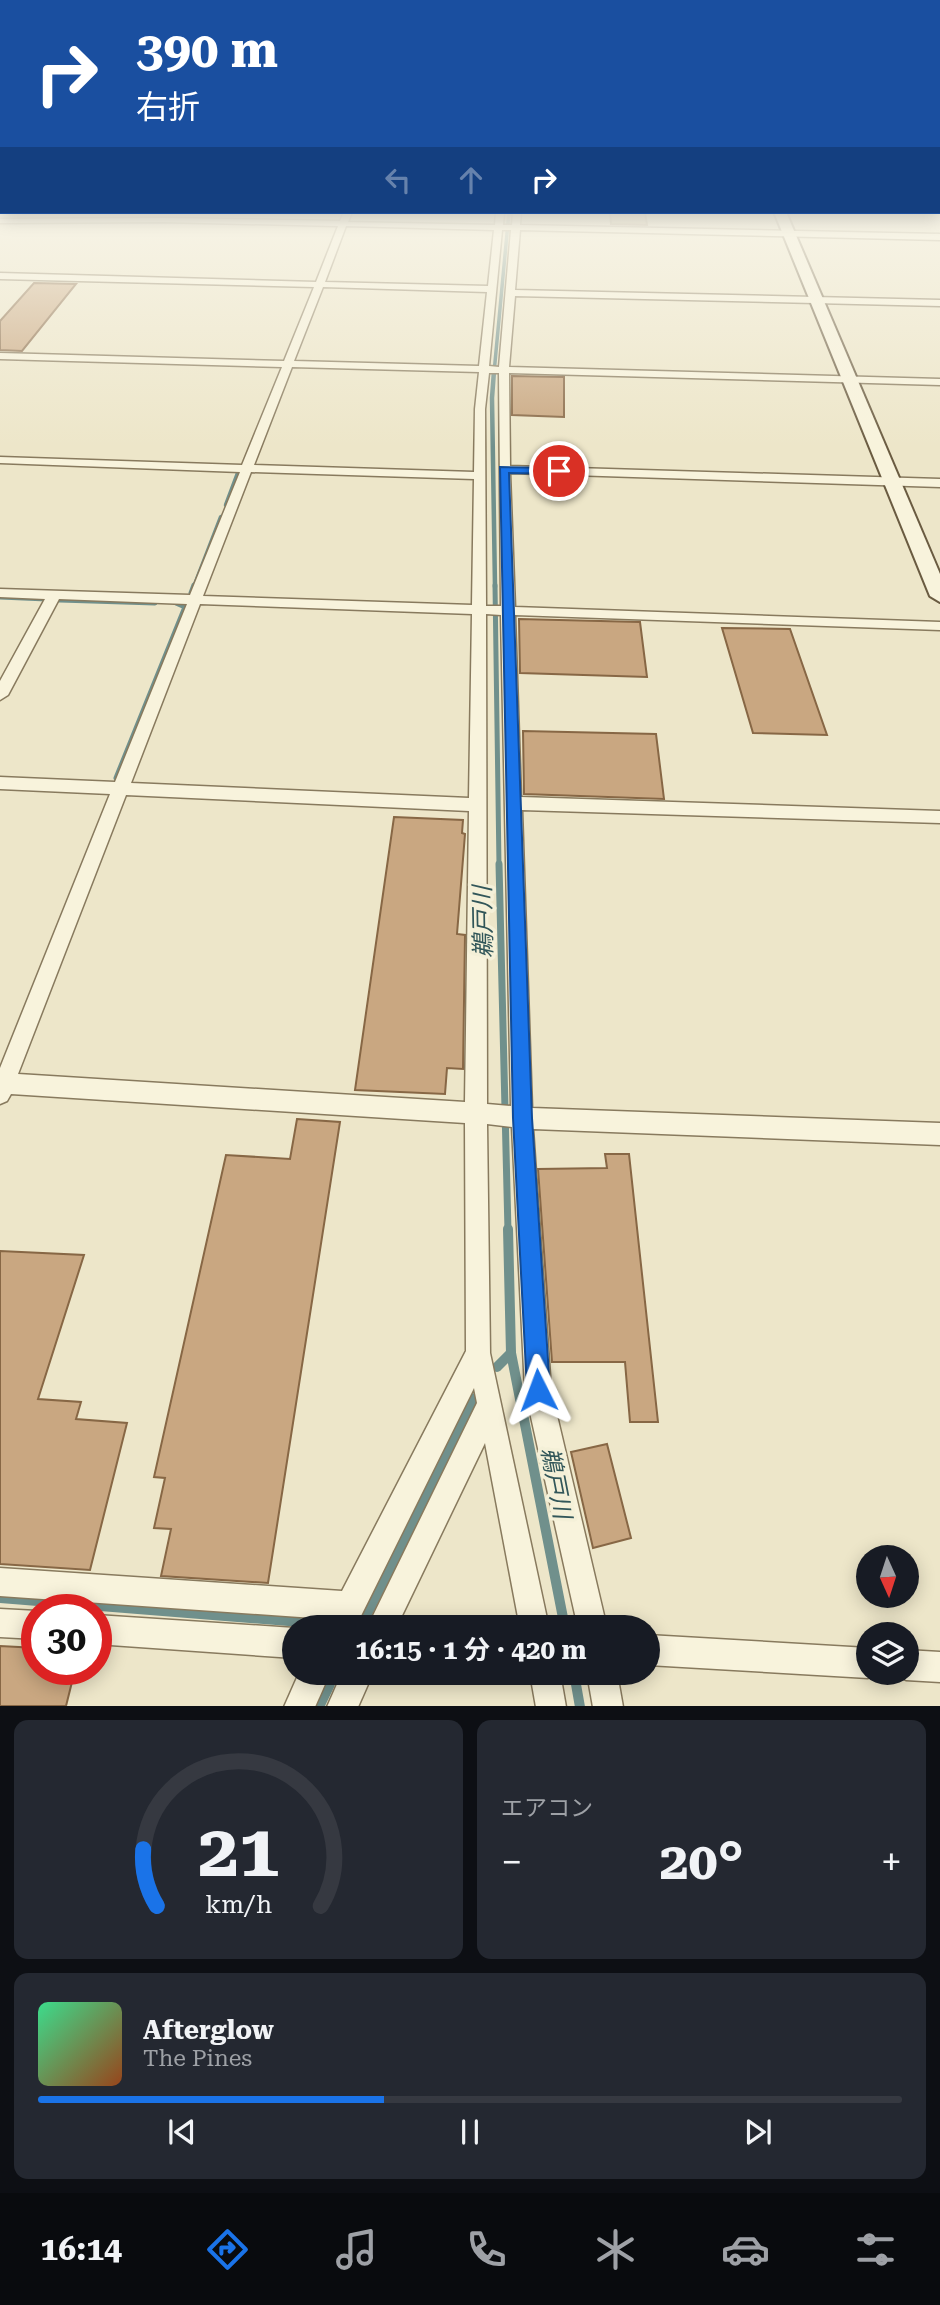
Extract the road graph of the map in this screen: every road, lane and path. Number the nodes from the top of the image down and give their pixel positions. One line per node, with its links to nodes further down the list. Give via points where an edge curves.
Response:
1 (318, 288): 9 (street)
2 (378, 288): 5 (street)
3 (501, 288): 5 (street)
4 (812, 288): 6 (street)
5 (501, 291): 6 (street); 10 (street)
6 (816, 298): 7 (street); 11 (street)
7 (940, 301)
8 (0, 356): 9 (street)
9 (288, 364): 10 (street); 14 (street)
10 (494, 370): 11 (street); 15 (street); 16 (street)
11 (849, 379): 12 (street); 18 (street)
12 (940, 382)
13 (0, 458): 14 (street)
14 (248, 466): 16 (street); 23 (street)
15 (504, 473): 18 (street); 25 (street)
16 (479, 474): 24 (street)
17 (940, 483): 18 (street)
18 (892, 485): 19 (street); 22 (street)
19 (940, 490)
20 (0, 593): 21 (street)
21 (54, 595): 23 (street); 27 (street)
22 (940, 596)
23 (195, 601): 24 (street); 30 (street)
24 (482, 611): 25 (street); 32 (street)
25 (505, 612): 26 (street); 31 (street)
26 (940, 626)
27 (0, 695)
28 (0, 783): 30 (street)
29 (0, 793): 30 (street)
30 (119, 793): 32 (street); 35 (street)
31 (513, 808): 33 (street); 34 (street); 37 (street)
32 (478, 810): 36 (street)
33 (940, 817)
34 (940, 827)
35 (1, 1087): 36 (street)
36 (482, 1113): 37 (street); 39 (street)
37 (519, 1118): 38 (street); 46 (street, via 538,1390)
38 (940, 1133)
39 (478, 1353): 40 (street); 43 (street)
40 (490, 1404): 44 (street); 45 (street)
41 (0, 1582): 42 (street)
42 (325, 1615)
43 (346, 1615)
44 (387, 1615)
45 (533, 1615)
46 (590, 1615)
47 (0, 1623): 48 (street)
48 (21, 1624)
49 (112, 1630): 50 (street)
50 (282, 1642)
51 (660, 1651): 52 (street)
52 (856, 1662)
53 (919, 1666): 54 (street)
54 (940, 1667)
55 (310, 1685): 59 (street)
56 (352, 1685): 60 (street)
57 (547, 1685): 61 (street)
58 (604, 1685): 62 (street)
59 (299, 1706)
60 (342, 1706)
61 (551, 1706)
62 (608, 1706)

